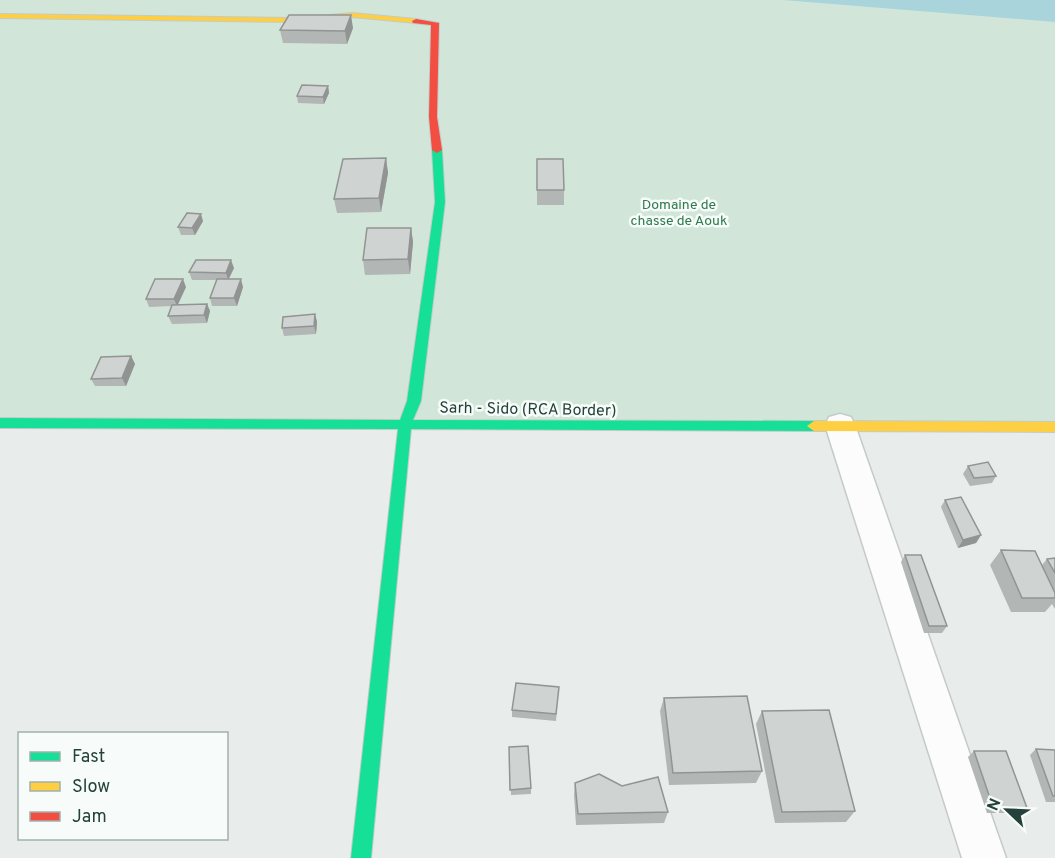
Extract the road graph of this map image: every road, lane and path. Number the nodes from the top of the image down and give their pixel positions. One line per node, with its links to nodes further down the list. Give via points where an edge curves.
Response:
1 (0, 16): 3 (street, via 296,20 352,15 435,22 433,117 440,202 414,401)
2 (0, 423): 3 (street, Sarh - Sido (RCA Border))
3 (405, 423): 4 (street, Sarh - Sido (RCA Border)); 6 (street)
4 (840, 425): 5 (street, Sarh - Sido (RCA Border)); 7 (street)
5 (1055, 427)
6 (361, 858)
7 (984, 858)

